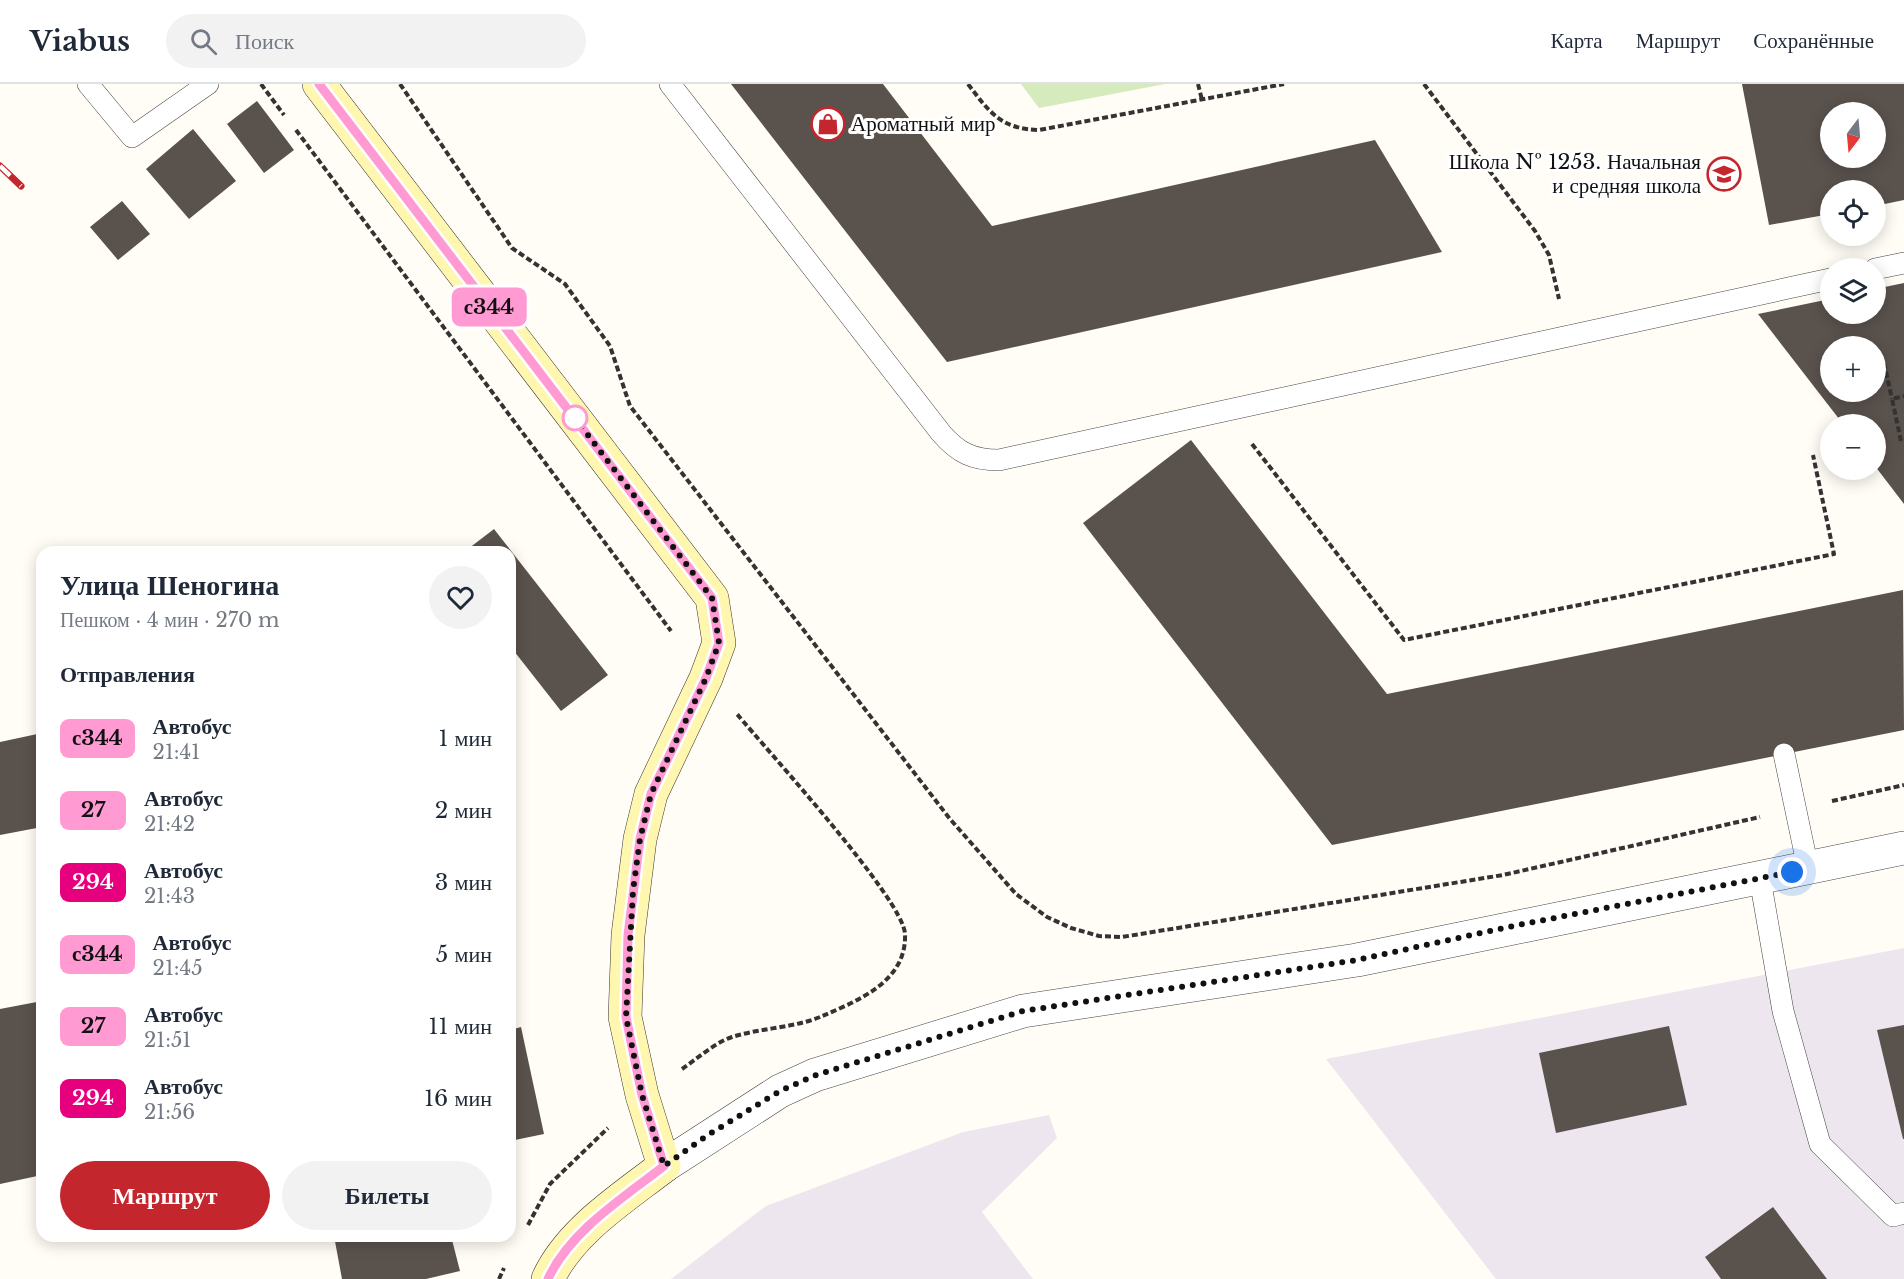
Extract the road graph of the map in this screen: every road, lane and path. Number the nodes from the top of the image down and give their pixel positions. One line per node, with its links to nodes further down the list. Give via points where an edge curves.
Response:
1 (88, 84): 2 (lane, via 132,137)
2 (208, 84)
3 (261, 84): 22 (path)
4 (319, 84): 22 (street, via 712,598 719,643)
5 (400, 84): 25 (path, via 512,248 565,284 610,346 630,405 950,819 1016,894 1047,917 1099,936 1122,937 1503,875)
6 (670, 84): 19 (lane, via 941,433 968,456 999,460)
7 (968, 84): 11 (path, via 989,111 1005,124 1022,129 1039,130)
8 (1198, 84): 11 (path)
9 (1284, 84): 11 (path)
10 (1424, 84): 15 (path, via 1549,255)
11 (1202, 100)
12 (1904, 263): 13 (lane)
13 (1886, 267)
14 (1820, 281): 15 (lane)
15 (1564, 335): 19 (lane)
16 (1886, 372): 18 (path)
17 (1904, 396): 18 (path)
18 (1892, 399): 20 (path)
19 (1228, 413): 21 (path, via 1404,640 1833,554)
20 (1901, 441)
21 (1813, 456)
22 (706, 678): 29 (street, via 651,794 640,839 628,935 626,1017); 29 (path, via 872,874 900,916 905,933 893,974 878,989 818,1018 730,1038)
23 (1784, 754): 25 (lane)
24 (1904, 785): 25 (path)
25 (1795, 809): 27 (lane)
26 (1904, 848): 27 (street)
27 (1808, 868): 28 (street)
28 (1760, 879): 30 (street, via 1357,960 1023,1011 816,1075 771,1097); 31 (lane, via 1784,1011 1820,1144 1893,1216)
29 (642, 1095): 30 (street); 32 (path, via 550,1184)
30 (664, 1166): 35 (street, via 591,1225 555,1262)
31 (1904, 1213)
32 (524, 1232)
33 (507, 1261): 34 (path)
34 (499, 1279)
35 (548, 1279)

